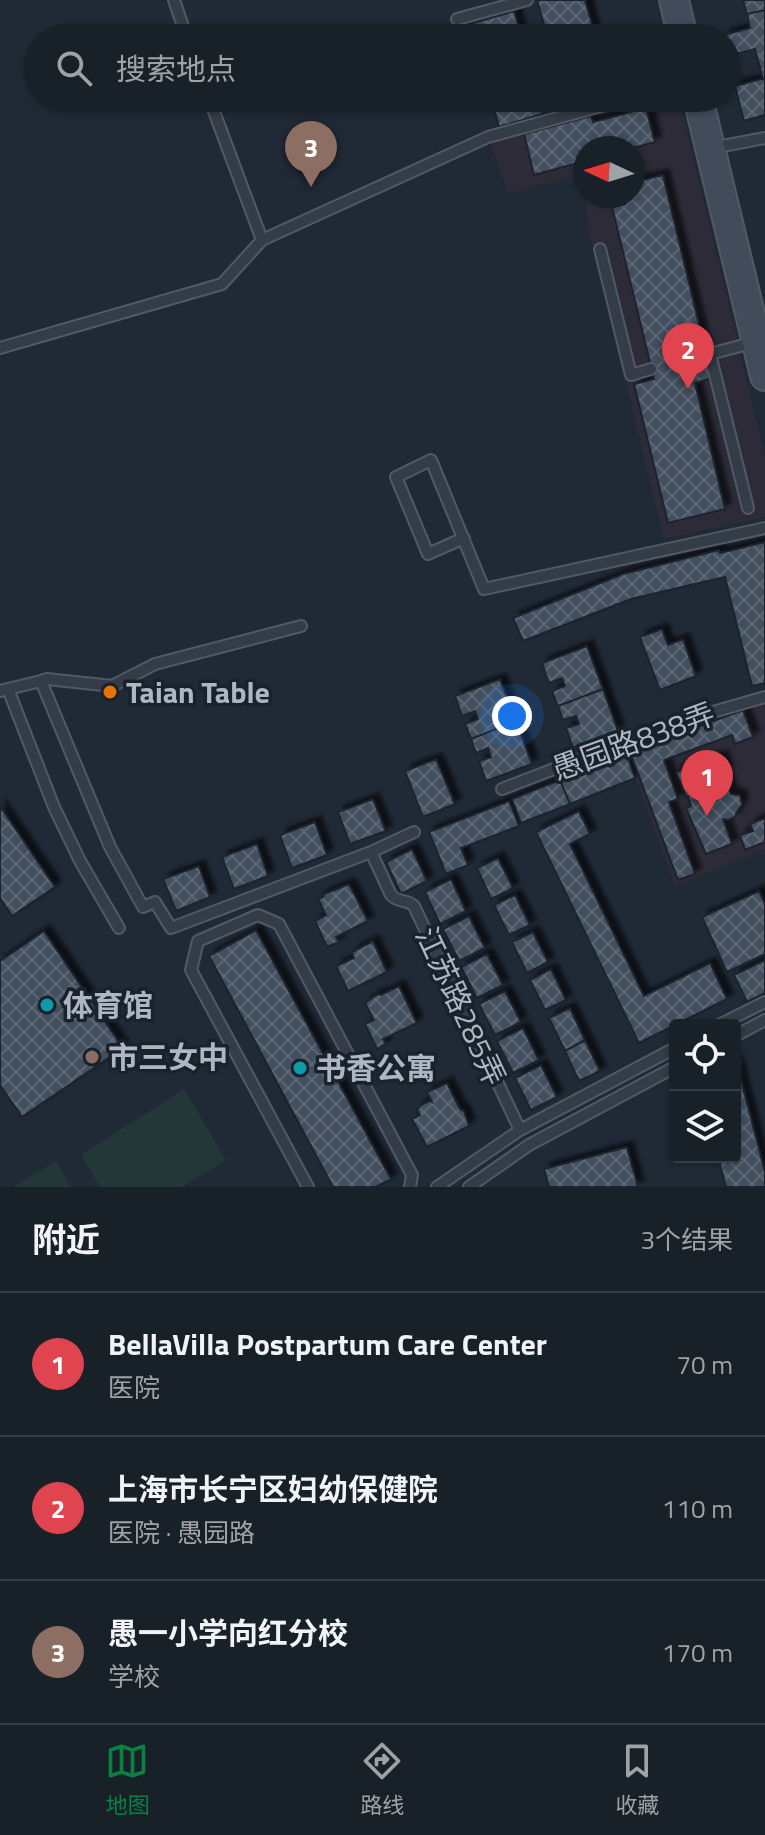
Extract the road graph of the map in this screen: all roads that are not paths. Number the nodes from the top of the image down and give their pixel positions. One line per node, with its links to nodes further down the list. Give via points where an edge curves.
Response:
1 (174, 0): 5 (lane)
2 (527, 0): 4 (lane)
3 (674, 0): 6 (main road)
4 (457, 19)
5 (182, 24)
6 (680, 24)
7 (214, 112): 12 (lane)
8 (580, 112): 12 (lane, via 488,137)
9 (701, 112): 11 (main road)
10 (765, 138): 11 (lane)
11 (710, 148): 14 (main road)
12 (262, 240): 15 (lane, via 222,284)
13 (600, 249): 16 (lane, via 631,375)
14 (757, 342): 17 (main road); 18 (lane, via 708,354)
15 (0, 348)
16 (651, 369)
17 (765, 376)
18 (748, 508)
19 (765, 528): 20 (lane, via 484,589)
20 (464, 538): 20 (lane, via 431,460 396,477 428,554)
21 (301, 626): 22 (lane, via 155,664 112,686)
22 (41, 681): 23 (lane); 27 (lane, via 110,847 143,907 155,902 171,928)
23 (4, 690): 28 (lane, via 80,861)
24 (765, 697): 25 (lane, 愚园路838弄, via 668,725)
25 (502, 789)
26 (414, 832): 27 (lane)
27 (371, 852): 35 (lane, 江苏路285弄, via 394,899 414,906)
28 (119, 928)
29 (765, 1002): 30 (lane)
30 (731, 1019)
31 (765, 1020): 32 (lane)
32 (741, 1033)
33 (669, 1051): 35 (lane)
34 (669, 1070): 39 (lane, via 529,1145)
35 (520, 1130): 38 (lane)
36 (308, 1187): 37 (lane, via 191,970 198,941 258,915 279,924 412,1175)
37 (410, 1187)
38 (437, 1187)
39 (469, 1187)

